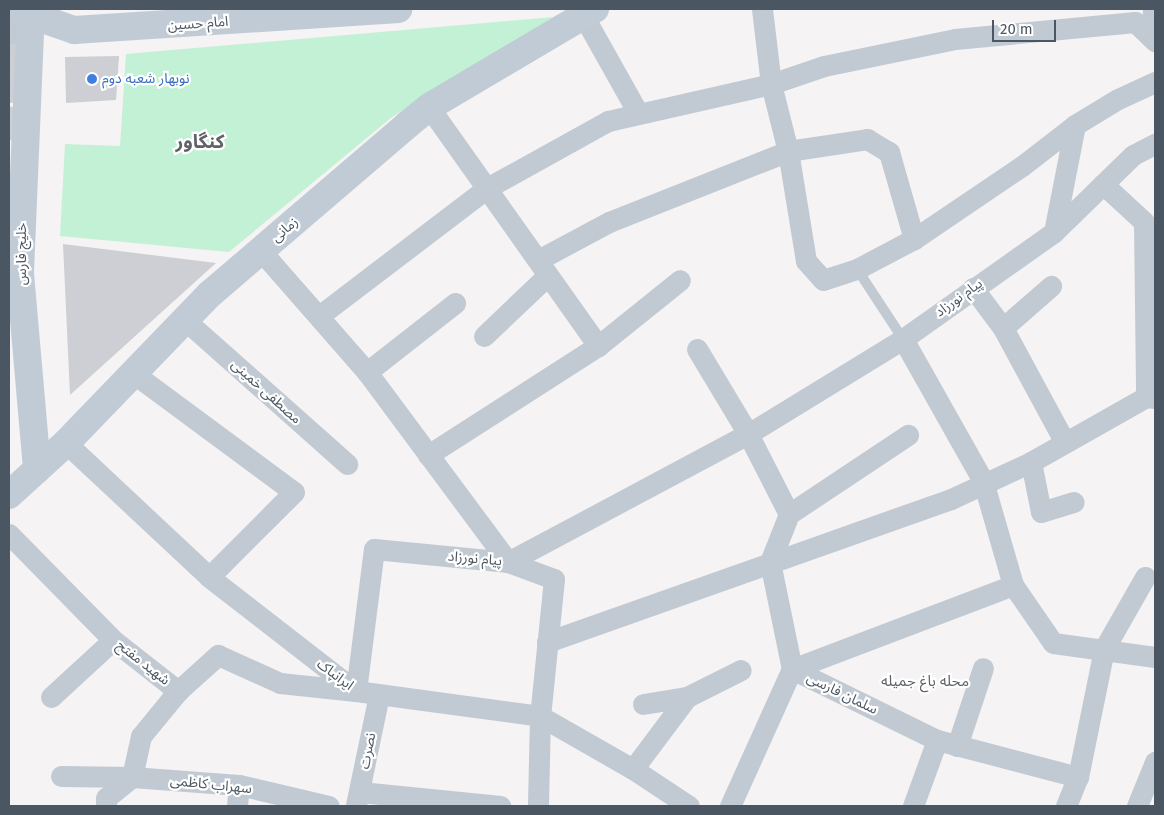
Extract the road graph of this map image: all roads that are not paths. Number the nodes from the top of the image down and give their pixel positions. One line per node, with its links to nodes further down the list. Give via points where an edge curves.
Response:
1 (398, 9): 4 (street, امام حسین)
2 (762, 9): 11 (street)
3 (1153, 9): 9 (street)
4 (355, 10): 7 (street, امام حسین)
5 (25, 11): 7 (street, امام حسین, via 74,30); 8 (street); 18 (street, خلیج فارس)
6 (589, 12): 12 (street, زمانی); 13 (street)
7 (287, 13)
8 (9, 34)
9 (1153, 39): 11 (street, via 1135,22 955,39 824,66)
10 (1155, 82): 14 (street, via 1118,99)
11 (771, 84): 13 (street); 16 (street)
12 (429, 107): 19 (street); 22 (street, زمانی)
13 (638, 113): 19 (street, via 608,121)
14 (1075, 125): 20 (street); 21 (street, via 1022,166)
15 (1155, 144): 17 (street, پیام نورزاد, via 1133,155)
16 (788, 151): 21 (street, via 867,139 889,152); 23 (street, via 609,222); 24 (street, via 806,261 823,280)
17 (1103, 184): 20 (street, پیام نورزاد); 38 (street, via 1144,222)
18 (15, 186): 46 (street, خلیج فارس)
19 (487, 188): 23 (street); 29 (street)
20 (1054, 232): 27 (street, پیام نورزاد)
21 (914, 239): 24 (street)
22 (261, 250): 29 (street); 30 (street, زمانی)
23 (543, 268): 32 (street); 34 (street)
24 (857, 269): 33 (lane)
25 (680, 280): 34 (street)
26 (1051, 286): 31 (street)
27 (973, 288): 31 (street); 33 (street, پیام نورزاد)
28 (455, 303): 37 (street)
29 (319, 316): 37 (street)
30 (185, 320): 36 (street, زمانی); 45 (street, مصطفی خمینی)
31 (1003, 328): 41 (street)
32 (484, 336)
33 (903, 339): 39 (street, پیام نورزاد); 47 (street)
34 (598, 346): 43 (street)
35 (697, 349): 39 (street)
36 (133, 372): 42 (street, زمانی); 54 (street, via 294,492)
37 (367, 372): 43 (street)
38 (1151, 398): 41 (street)
39 (748, 434): 50 (street); 52 (street, پیام نورزاد)
40 (908, 435): 50 (street)
41 (1064, 441): 44 (street)
42 (66, 443): 46 (street, زمانی); 54 (street, ایرانپاک)
43 (428, 455): 52 (street)
44 (1030, 462): 47 (street); 49 (street, via 1041,512)
45 (347, 464)
46 (37, 469): 48 (street, زمانی)
47 (983, 482): 53 (street, via 950,499); 56 (street)
48 (9, 495)
49 (1074, 502)
50 (789, 514): 53 (street)
51 (9, 534): 57 (street, شهید مفتح)
52 (508, 562): 58 (street, via 554,579); 65 (street, پیام نورزاد, via 374,549)
53 (770, 562): 58 (street); 62 (street, سلمان فارسی)
54 (208, 577): 65 (street, ایرانپاک)
55 (1145, 577): 59 (street)
56 (1013, 585): 59 (street, via 1053,643); 62 (street)
57 (113, 640): 64 (street, شهید مفتح); 68 (street)
58 (547, 642): 70 (street)
59 (1104, 649): 60 (street); 75 (street)
60 (1155, 657)
61 (984, 668): 71 (street)
62 (792, 669): 71 (street, سلمان فارسی); 85 (street)
63 (741, 670): 67 (street)
64 (178, 691): 65 (street, via 218,655 280,682); 76 (street, شهید مفتح, via 141,736)
65 (356, 691): 66 (street, ایرانپاک)
66 (379, 695): 70 (street, ایرانپاک); 78 (street, نصرت)
67 (687, 696): 69 (street); 73 (street)
68 (51, 697)
69 (643, 704)
70 (540, 716): 73 (street, ایرانپاک); 83 (street)
71 (947, 743): 75 (street, سلمان فارسی); 86 (street)
72 (1155, 762): 88 (street)
73 (633, 769): 84 (street, ایرانپاک)
74 (61, 776): 76 (street)
75 (1078, 777): 87 (street)
76 (132, 778): 77 (street, سهراب کاظمی); 80 (street, via 106,798)
77 (239, 785): 81 (street); 82 (street, سهراب کاظمی)
78 (358, 799): 79 (street)
79 (491, 805)
80 (106, 806)
81 (236, 806)
82 (329, 806)
83 (538, 806)
84 (689, 806)
85 (730, 806)
86 (913, 806)
87 (1066, 806)
88 (1137, 806)

